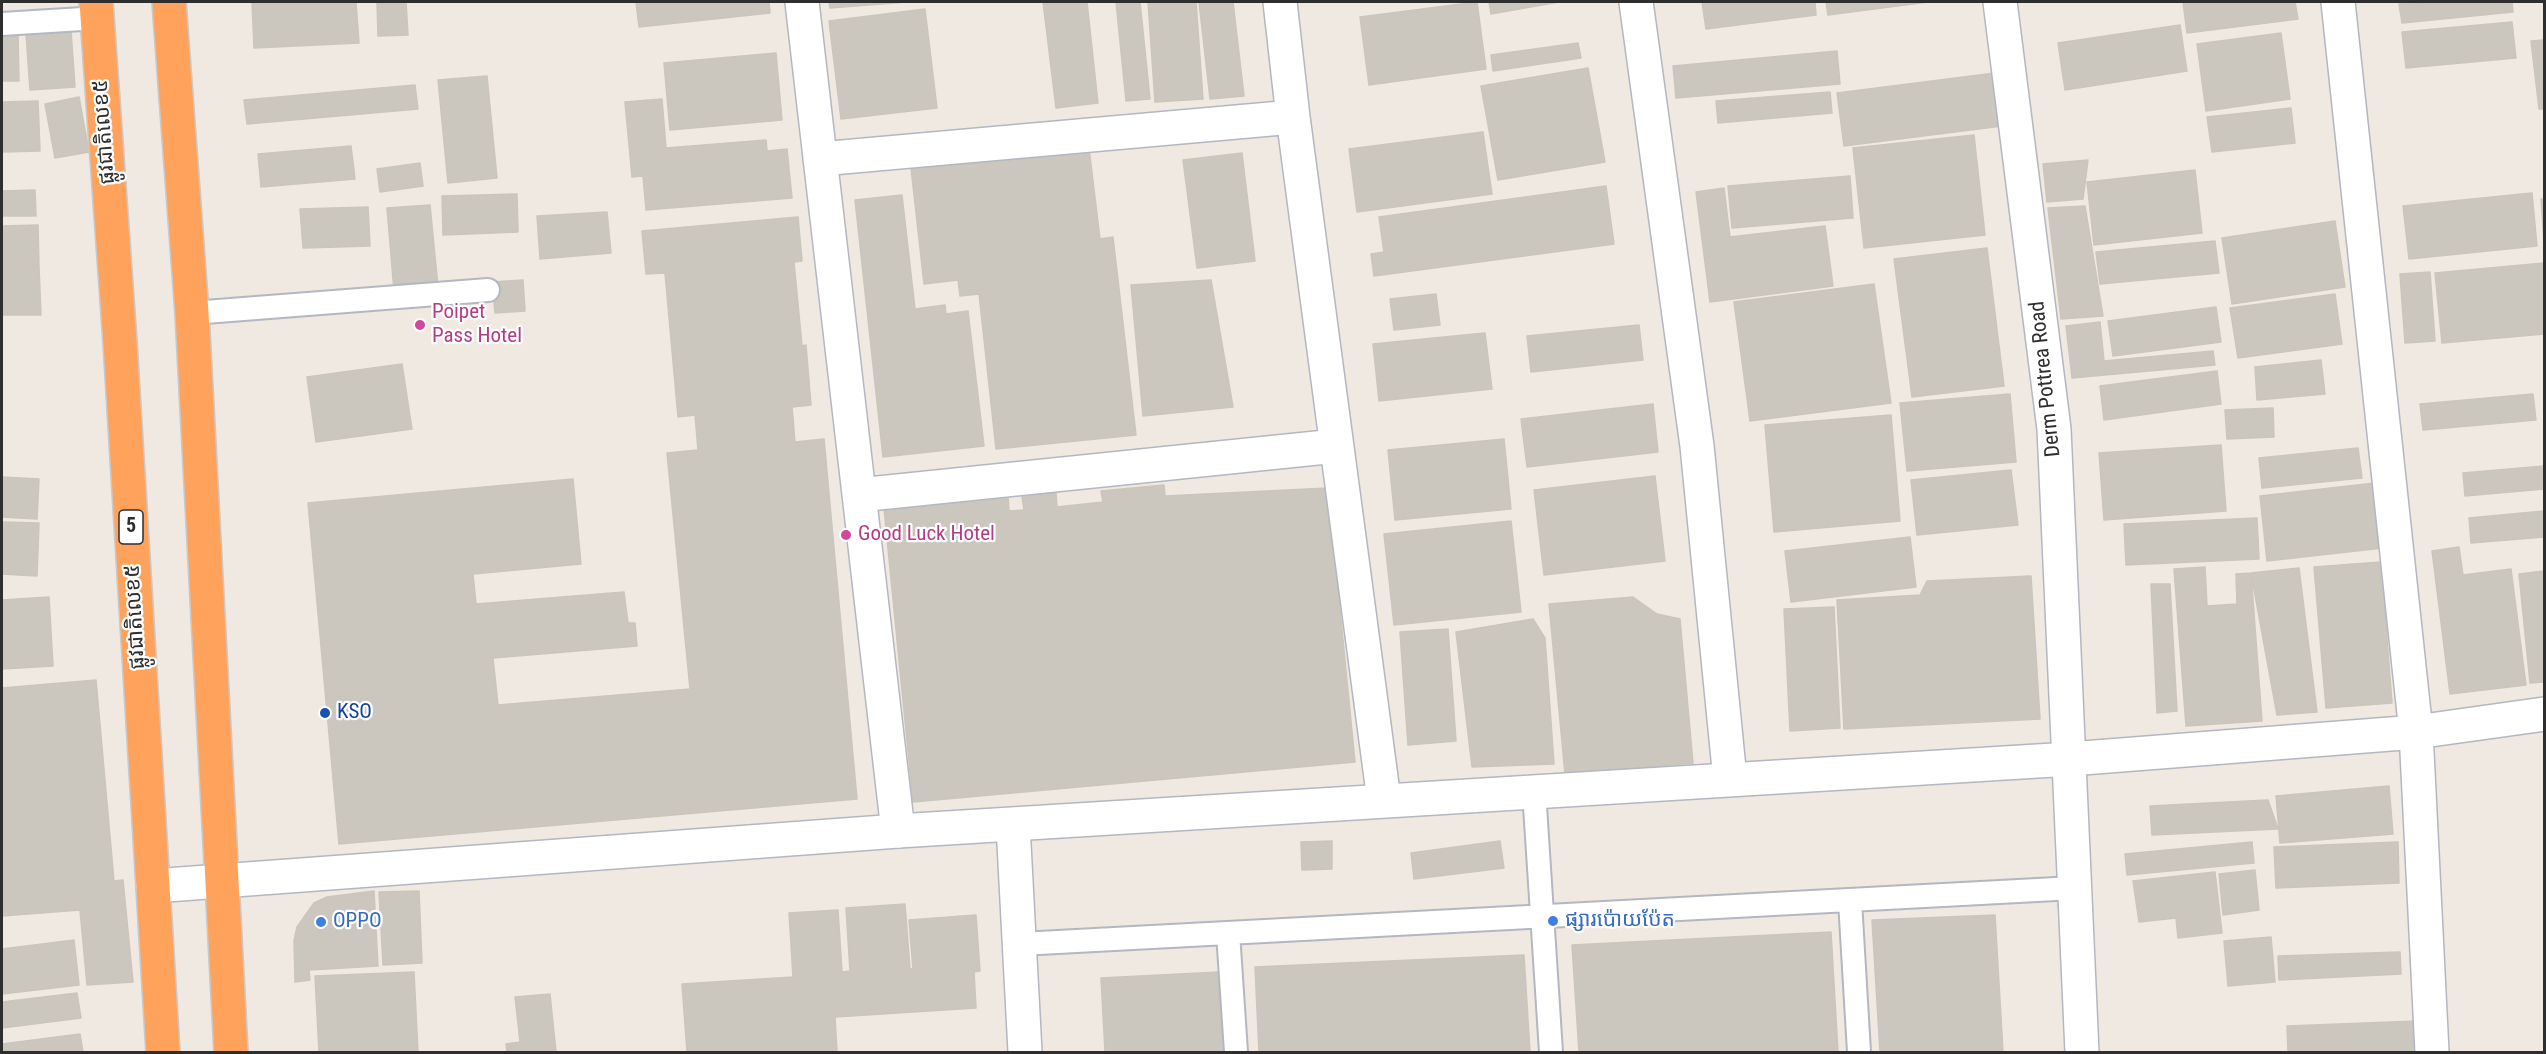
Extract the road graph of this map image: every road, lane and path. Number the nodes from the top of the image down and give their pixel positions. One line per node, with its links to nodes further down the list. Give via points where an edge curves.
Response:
1 (169, 2): 12 (highway)
2 (802, 2): 10 (street)
3 (1280, 2): 9 (street)
4 (1636, 2): 18 (street, via 1697,446)
5 (2000, 2): 17 (street, Derm Pottrea Road, via 2054,429)
6 (2338, 2): 16 (street)
7 (97, 10): 8 (lane); 24 (highway, ផ្លូវជាតិលេខ៥ / 5)
8 (2, 24)
9 (1293, 117): 10 (street); 13 (street)
10 (820, 159): 14 (street)
11 (488, 290): 12 (lane)
12 (192, 313): 23 (highway)
13 (1336, 446): 14 (street); 20 (street)
14 (859, 495): 22 (street)
15 (2544, 714): 16 (street)
16 (2416, 732): 17 (street); 37 (street)
17 (2070, 759): 18 (street); 25 (street, Derm Pottrea Road)
18 (1731, 779): 19 (street)
19 (1534, 791): 20 (street); 27 (lane)
20 (1384, 800): 21 (street)
21 (1013, 825): 22 (street); 29 (street)
22 (898, 831): 23 (street)
23 (221, 882): 24 (street); 31 (highway)
24 (153, 886): 30 (highway, ផ្លូវជាតិលេខ៥ / 5)
25 (2075, 888): 26 (lane); 36 (street, Derm Pottrea Road)
26 (1850, 901): 27 (lane); 35 (lane)
27 (1541, 917): 28 (lane); 34 (lane)
28 (1228, 933): 29 (lane); 33 (lane)
29 (1020, 944): 32 (street)
30 (163, 1053)
31 (231, 1053)
32 (1025, 1053)
33 (1236, 1053)
34 (1551, 1053)
35 (1859, 1053)
36 (2082, 1053)
37 (2432, 1053)

